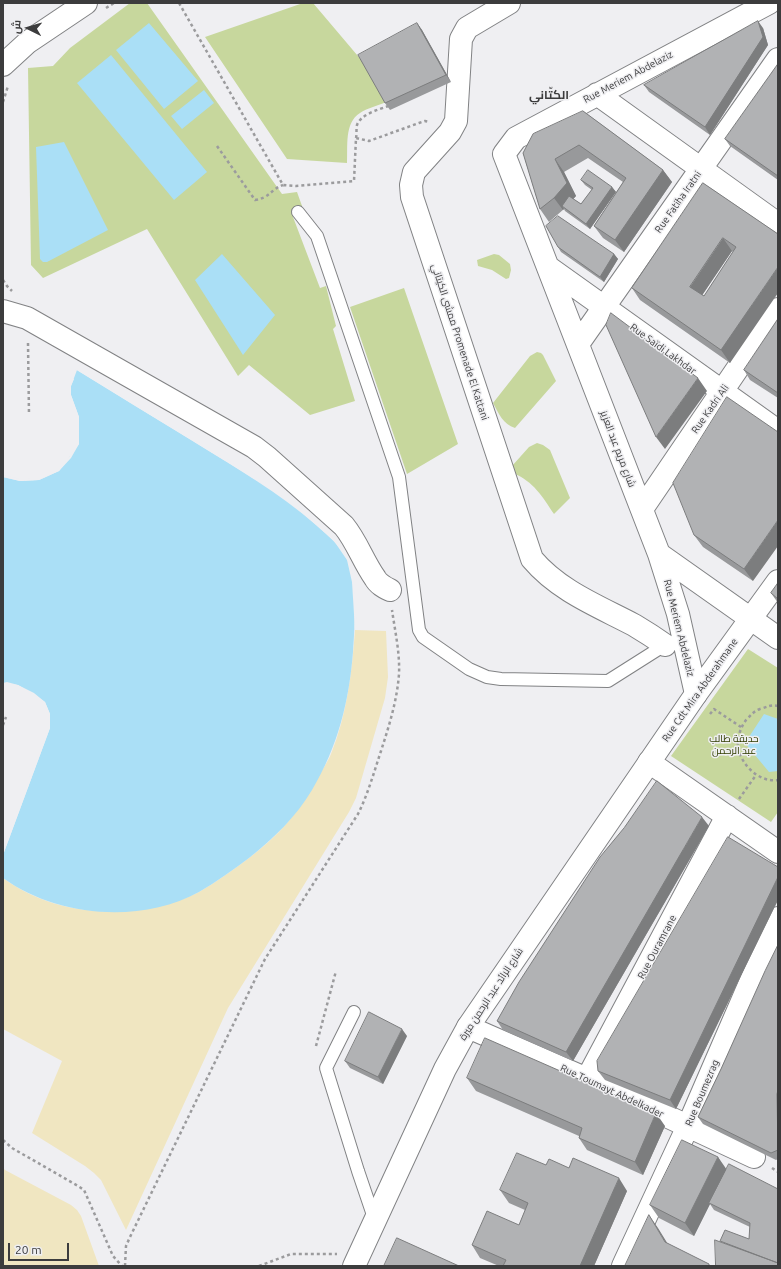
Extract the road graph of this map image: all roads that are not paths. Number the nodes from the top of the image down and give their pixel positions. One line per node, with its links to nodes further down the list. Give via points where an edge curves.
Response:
1 (86, 3): 5 (street, via 28,42)
2 (510, 3): 23 (street, ممشى الكيتاني Promenade El Kattani, via 467,28 461,39 456,121 450,132 414,172 412,197 532,559 541,570 571,592 635,626)
3 (768, 3): 6 (street, Rue Meriem Abdelaziz)
4 (778, 59): 7 (street, Rue Fatiha Iratni)
5 (3, 65)
6 (597, 94): 7 (street); 10 (street, Rue Meriem Abdelaziz, via 516,138 504,154)
7 (701, 169): 9 (street); 11 (street, Rue Fatiha Iratni)
8 (298, 212): 23 (lane, via 317,236 398,471 419,630 423,637 469,669 487,677 608,681)
9 (778, 224)
10 (548, 267): 11 (street, Rue Saïdi Lakhdar); 14 (street, Rue Meriem Abdelaziz)
11 (604, 307): 14 (street, Rue Fatiha Iratni); 15 (street, Rue Saïdi Lakhdar)
12 (778, 309): 15 (street, Rue Kadri Ali)
13 (3, 311): 20 (street, via 27,310 254,447 344,526 375,579)
14 (578, 344): 17 (street, شارع مريم عبد العزيز)
15 (722, 392): 16 (street, Rue Saïdi Lakhdar); 17 (street, Rue Kadri Ali)
16 (778, 431)
17 (642, 509): 18 (street, شارع مريم عبد العزيز)
18 (659, 554): 21 (street, Rue Meriem Abdelaziz); 23 (street, Rue Meriem Abdelaziz, via 678,614)
19 (778, 581): 21 (street, Rue Cdt Mira Abderahmane)
20 (390, 590)
21 (751, 618): 22 (street, Rue Meriem Abdelaziz); 24 (street, Rue Cdt Mira Abderahmane)
22 (778, 638)
23 (674, 639): 24 (street, Rue Meriem Abdelaziz)
24 (696, 694): 25 (street, Rue Cdt Mira Abderahmane)
25 (649, 762): 26 (street); 30 (street, شارع الرائد عبد الرحمن ميرة)
26 (727, 816): 27 (street); 31 (street, Rue Ouramrane)
27 (778, 852)
28 (778, 918): 32 (street, Rue Boumezrag)
29 (354, 1012): 34 (lane, via 326,1068)
30 (468, 1027): 31 (street, Rue Toumayt Abdelkader); 34 (street, شارع الرائد عبد الرحمن ميرة, via 445,1069)
31 (587, 1078): 32 (street, Rue Toumayt Abdelkader)
32 (688, 1126): 33 (street, Rue Toumayt Abdelkader); 36 (street, Rue Boumezrag)
33 (754, 1157)
34 (375, 1221): 35 (street, شارع الرائد عبد الرحمن ميرة)
35 (357, 1260)
36 (623, 1266)

